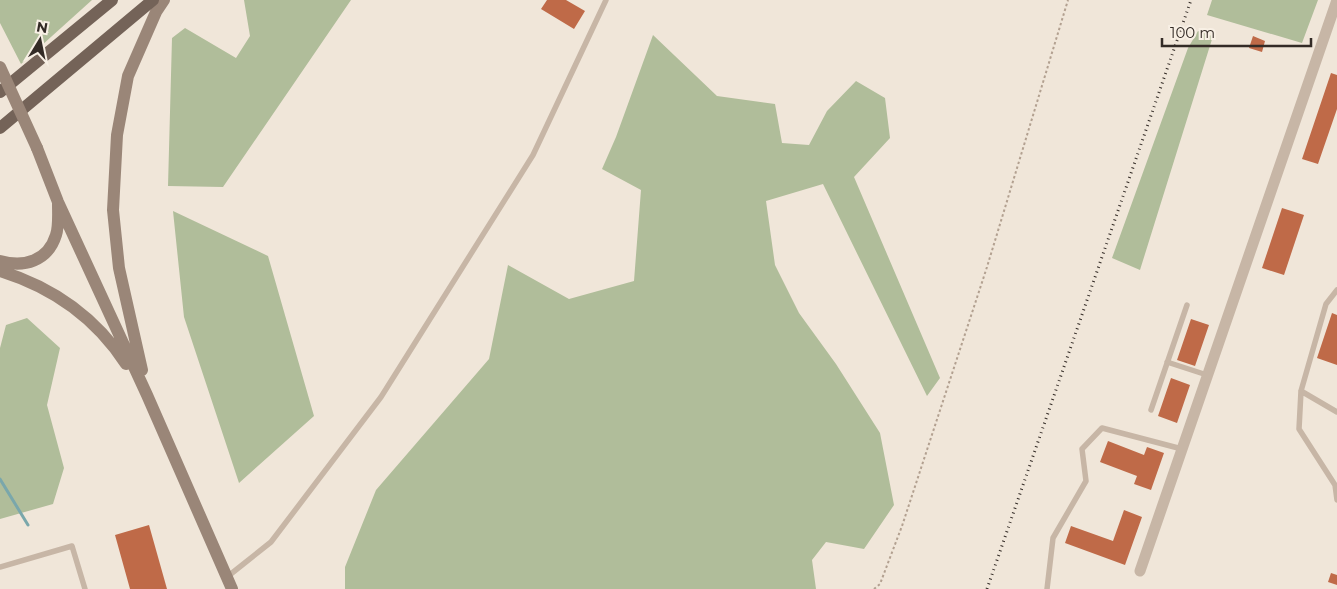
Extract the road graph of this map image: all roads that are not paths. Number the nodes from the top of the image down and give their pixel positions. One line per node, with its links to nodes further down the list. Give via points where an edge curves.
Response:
1 (112, 0): 7 (main road)
2 (153, 0): 8 (main road)
3 (164, 0): 17 (main road, via 128,76 117,135 113,210 119,268)
4 (606, 0): 24 (lane, via 533,155 381,397 271,542)
5 (1337, 0): 15 (street)
6 (0, 67): 9 (main road, bridge)
7 (0, 92)
8 (0, 128)
9 (58, 202): 10 (main road, via 56,234 47,251 37,260 23,264); 17 (main road)
10 (0, 261)
11 (0, 270): 17 (main road, via 42,287 97,327)
12 (1337, 290): 16 (lane, via 1326,304)
13 (1187, 305): 14 (lane)
14 (1167, 362): 15 (lane); 18 (lane)
15 (1207, 375): 20 (street)
16 (1301, 391): 19 (lane); 21 (lane, via 1299,429 1335,485)
17 (147, 395): 24 (main road)
18 (1151, 410)
19 (1337, 412)
20 (1182, 449): 23 (street); 26 (lane, via 1102,428 1082,449 1086,481 1053,538)
21 (1337, 500)
22 (0, 567): 25 (lane, via 72,546)
23 (1140, 570)
24 (230, 583)
25 (85, 589)
26 (1047, 589)

